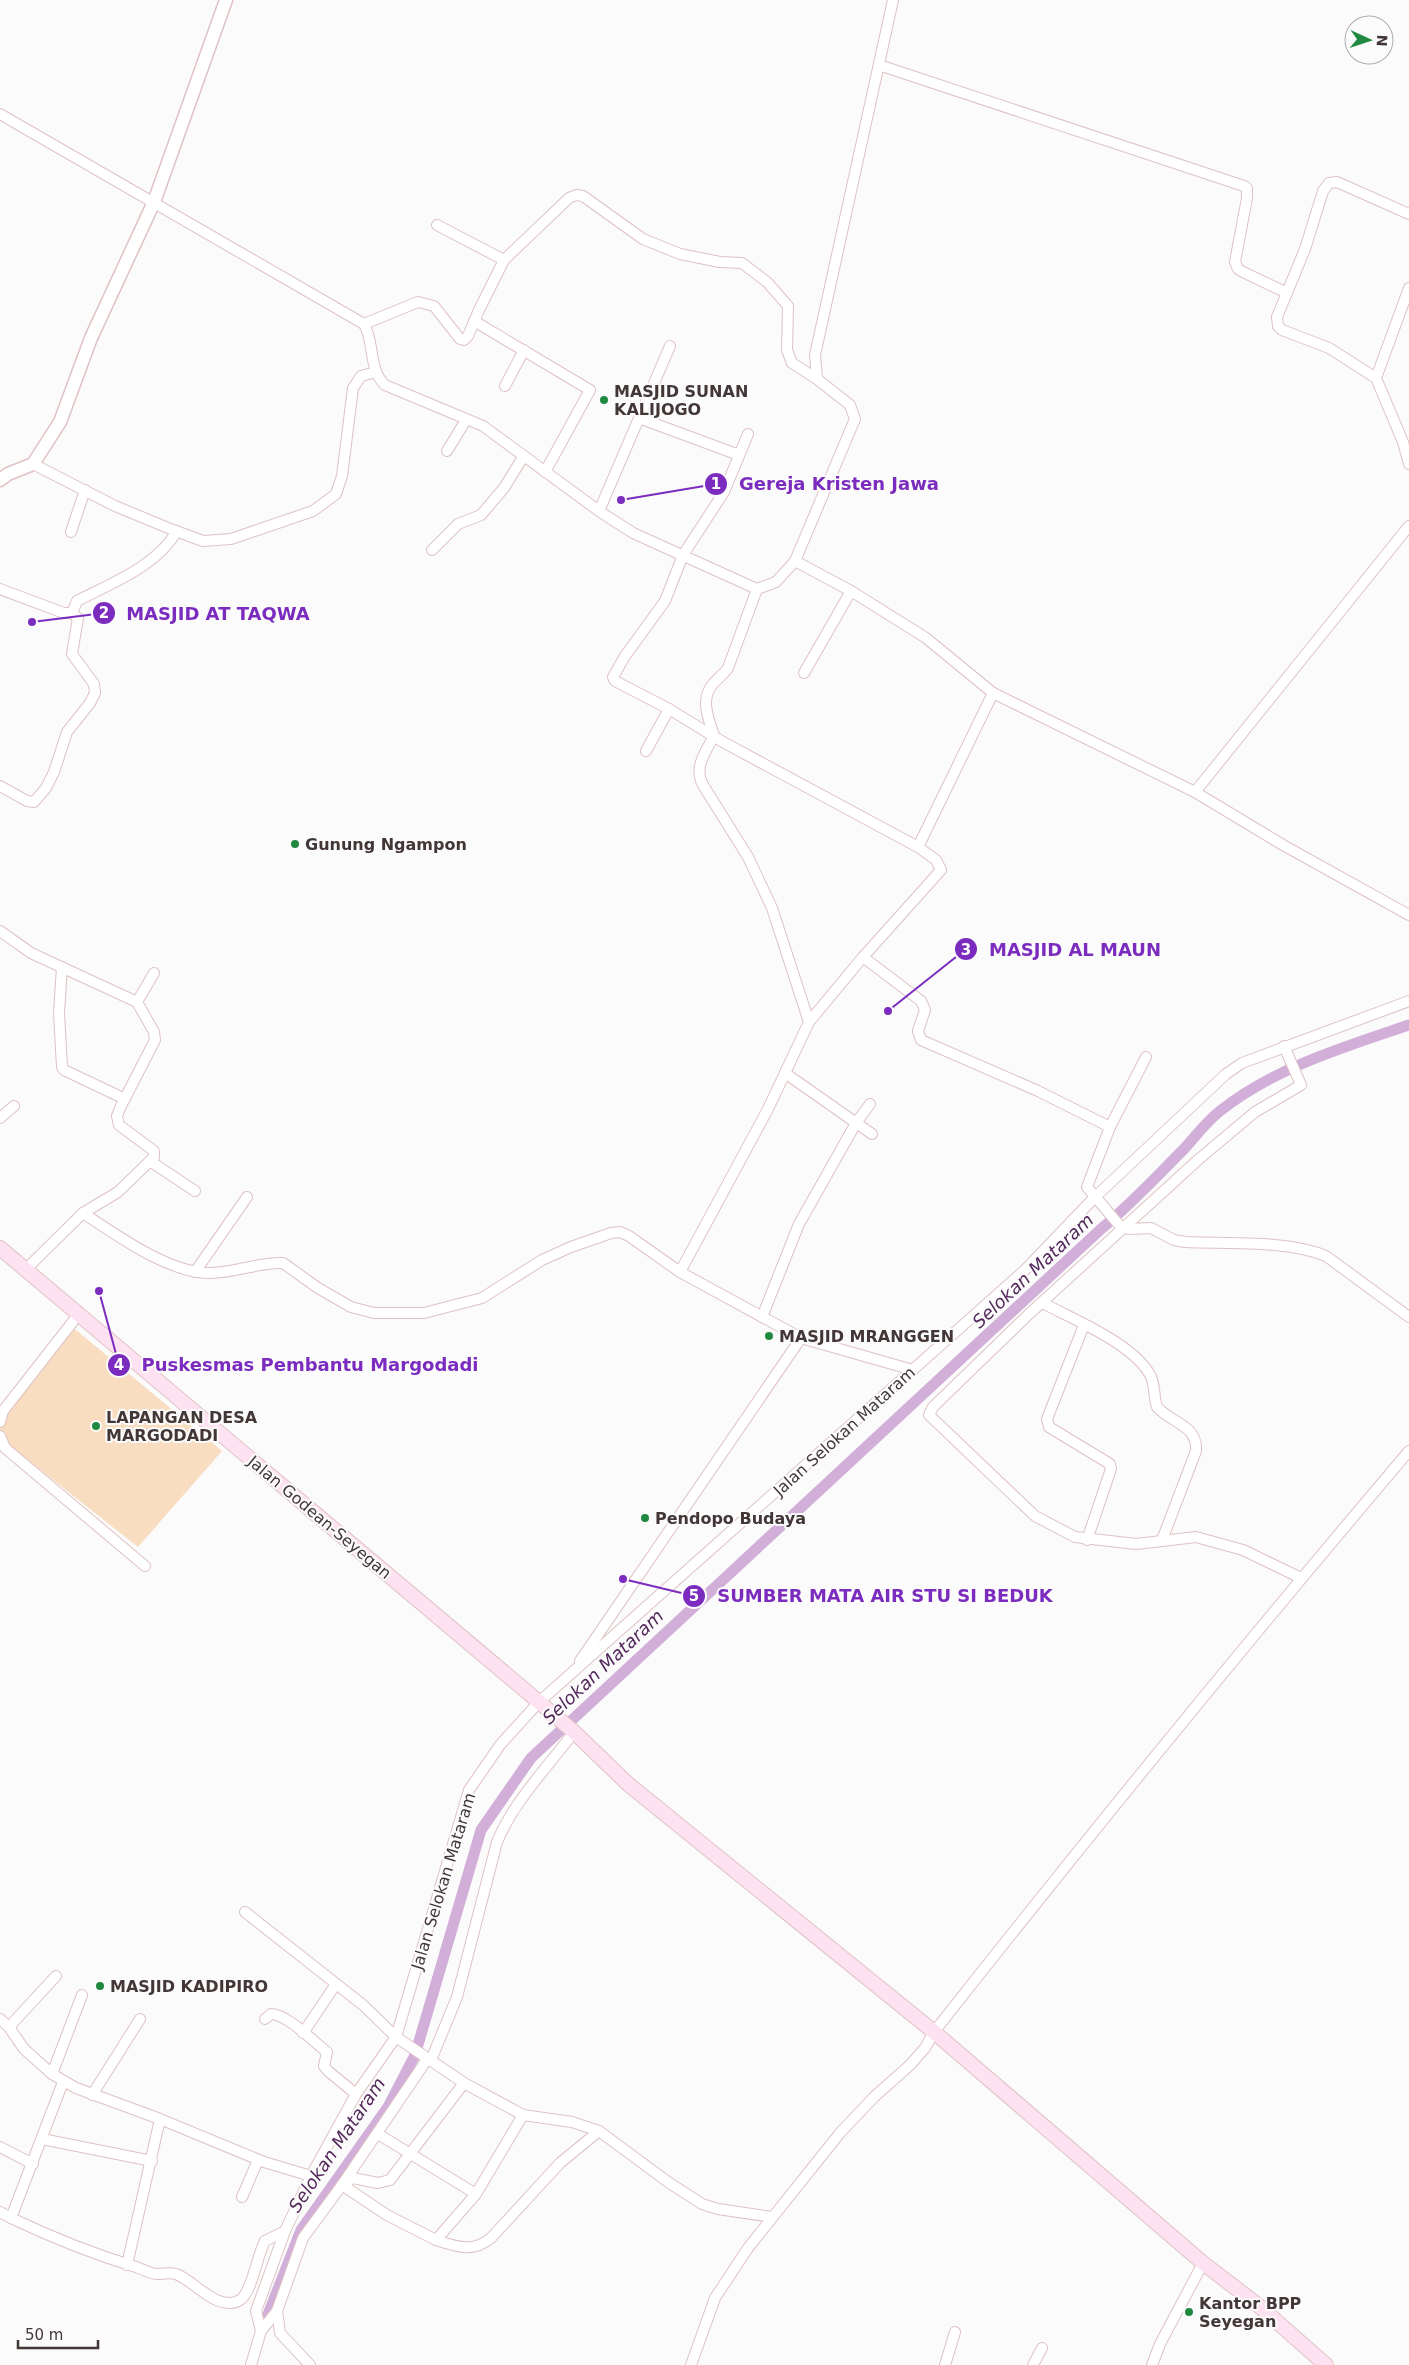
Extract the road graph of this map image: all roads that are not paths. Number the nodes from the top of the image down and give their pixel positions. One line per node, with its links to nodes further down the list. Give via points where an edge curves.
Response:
1 (226, 0): 5 (street)
2 (893, 0): 3 (street)
3 (879, 65): 10 (street, via 1244,186 1247,198 1236,262 1238,269); 17 (street, via 816,343)
4 (0, 114): 5 (street)
5 (154, 202): 12 (street); 25 (street, via 90,338 60,422)
6 (1409, 214): 10 (street, via 1337,182 1329,183 1323,191)
7 (437, 225): 8 (street)
8 (504, 260): 11 (street); 17 (street, via 569,198 583,196 643,239 680,254 742,263 767,282 788,306 787,350 792,363)
9 (1409, 288): 16 (street)
10 (1287, 294): 16 (street, via 1277,317 1282,330 1329,348)
11 (474, 321): 12 (street, via 468,336 460,339 434,306 418,302); 14 (street)
12 (364, 324): 15 (street)
13 (670, 346): 19 (street)
14 (524, 350): 18 (street); 27 (street, via 590,390)
15 (376, 372): 20 (street, via 385,385); 32 (street, via 361,376 353,388 341,483 328,501 313,511 231,539 203,541)
16 (1376, 378): 26 (street)
17 (817, 379): 36 (street, via 850,405 855,419)
18 (505, 386)
19 (639, 418): 23 (street); 30 (street)
20 (466, 420): 22 (street); 24 (street, via 483,426)
21 (748, 434): 23 (street)
22 (446, 451)
23 (740, 455): 35 (street, via 724,492)
24 (523, 457): 27 (street); 34 (street, via 504,488 481,515 458,524)
25 (33, 464): 28 (street); 29 (street)
26 (1409, 464)
27 (545, 472): 30 (street)
28 (3, 475)
29 (85, 490): 32 (street); 33 (street)
30 (599, 511): 35 (street, via 633,532)
31 (1409, 526): 47 (street)
32 (177, 531): 40 (street, via 167,547 127,576 77,601)
33 (71, 532)
34 (432, 550)
35 (683, 555): 37 (street); 43 (street, via 660,608 613,677)
36 (795, 561): 37 (street, via 776,582); 39 (street)
37 (757, 588): 44 (street, via 728,668 706,695)
38 (0, 590): 40 (street)
39 (851, 591): 41 (street); 42 (street, via 926,638)
40 (72, 613): 46 (street, via 79,620 72,654 94,684 95,693 67,732 54,772 34,802 27,802)
41 (804, 673)
42 (993, 693): 47 (street); 48 (street)
43 (669, 709): 44 (street); 45 (street)
44 (714, 736): 48 (street); 56 (street, via 700,764 699,779 748,857 772,908)
45 (646, 751)
46 (0, 786)
47 (1195, 792): 49 (street)
48 (918, 847): 51 (street, via 936,860 941,870)
49 (1409, 915)
50 (0, 931): 52 (street, via 30,953)
51 (863, 957): 56 (street); 65 (street, via 921,1001 925,1010 918,1032 921,1040 986,1066)
52 (62, 967): 55 (street); 60 (street, via 59,1012 62,1068)
53 (154, 973): 55 (street)
54 (1409, 1001): 57 (street, Jalan Selokan Mataram)
55 (137, 1002): 60 (street, via 154,1032 154,1040)
56 (809, 1022): 59 (street)
57 (1284, 1046): 70 (street, Jalan Selokan Mataram, via 1242,1062 1226,1074); 72 (street, via 1302,1085 1255,1112)
58 (1146, 1057): 65 (street)
59 (786, 1073): 64 (street); 76 (street)
60 (125, 1099): 67 (street, via 117,1116 119,1125 154,1152)
61 (870, 1104): 64 (street)
62 (14, 1106): 63 (street)
63 (0, 1118)
64 (859, 1119): 66 (street); 79 (street, via 799,1224)
65 (1110, 1127): 70 (street, via 1086,1184)
66 (872, 1134)
67 (150, 1161): 68 (street); 71 (street, via 118,1192)
68 (195, 1191)
69 (247, 1196): 75 (street)
70 (1094, 1198): 72 (street); 83 (street, Jalan Selokan Mataram, via 1025,1270)
71 (83, 1213): 74 (street); 75 (street, via 146,1253)
72 (1122, 1227): 77 (street); 80 (street, via 1151,1228 1185,1242 1296,1247 1316,1252)
73 (0, 1248): 74 (main road, Jalan Godean-Seyegan)
74 (24, 1271): 78 (main road, Jalan Godean-Seyegan)
75 (195, 1272): 76 (street, via 222,1273 283,1263 351,1307 374,1313 424,1313 482,1298 542,1260 611,1233 629,1236)
76 (680, 1272): 79 (street)
77 (1043, 1303): 81 (street); 87 (street, via 933,1407 929,1415 1035,1516 1074,1537)
78 (78, 1315): 84 (street, via 3,1411); 92 (main road, Jalan Godean-Seyegan)
79 (762, 1317): 82 (street)
80 (1409, 1317)
81 (1084, 1326): 87 (street, via 1047,1419 1049,1427 1110,1464); 88 (street, via 1140,1362 1150,1374 1157,1407 1190,1430 1195,1438 1196,1451)
82 (801, 1338): 83 (street); 91 (street)
83 (913, 1370): 91 (street, Jalan Selokan Mataram)
84 (0, 1422)
85 (0, 1436): 89 (street, via 5,1448)
86 (1409, 1451): 90 (street)
87 (1087, 1540): 88 (street, via 1124,1544)
88 (1162, 1540): 90 (street, via 1187,1536 1228,1544)
89 (145, 1566)
90 (1301, 1578): 103 (street, via 1066,1864)
91 (572, 1673): 92 (street, Jalan Selokan Mataram)
92 (544, 1706): 93 (main road, Jalan Godean-Seyegan); 104 (street, Jalan Selokan Mataram, via 500,1745 469,1790)
93 (572, 1730): 103 (main road, Jalan Godean-Seyegan, via 628,1784); 105 (street, via 533,1782 496,1842 457,1997)
94 (245, 1912): 96 (street)
95 (56, 1976): 101 (street)
96 (336, 1984): 102 (street); 104 (street)
97 (82, 1995): 106 (street)
98 (0, 2019): 101 (street)
99 (140, 2019): 110 (street)
100 (265, 2019): 102 (street, via 275,2014)
101 (9, 2027): 106 (street, via 24,2049)
102 (303, 2032): 109 (street, via 327,2052 324,2066 328,2071)
103 (934, 2032): 126 (street, via 910,2065 840,2133); 130 (main road, Jalan Godean-Seyegan)
104 (396, 2037): 105 (street); 109 (street, Jalan Selokan Mataram)
105 (428, 2058): 108 (street); 114 (street)
106 (52, 2074): 107 (street)
107 (63, 2082): 110 (street); 115 (street)
108 (464, 2083): 111 (street); 117 (street)
109 (356, 2094): 121 (street, Jalan Selokan Mataram)
110 (92, 2095): 112 (street)
111 (523, 2115): 113 (street, via 572,2122); 123 (street)
112 (160, 2119): 118 (street); 119 (street)
113 (599, 2131): 126 (street, via 702,2204); 129 (street, via 560,2163 483,2245 464,2249)
114 (378, 2134): 117 (street); 122 (street)
115 (42, 2139): 119 (street); 120 (street)
116 (0, 2148): 120 (street)
117 (410, 2153): 122 (street, via 390,2180 378,2183 353,2178); 123 (street)
118 (258, 2160): 121 (street); 124 (street)
119 (152, 2161): 131 (street)
120 (34, 2164): 127 (street)
121 (311, 2176): 128 (street, Jalan Selokan Mataram)
122 (342, 2185): 129 (street, via 387,2215); 132 (street, via 303,2238)
123 (476, 2194): 129 (street)
124 (242, 2197)
125 (0, 2212): 127 (street)
126 (772, 2217): 137 (street, via 726,2279 713,2305)
127 (11, 2218): 131 (street)
128 (284, 2231): 131 (street, via 265,2241 247,2291 239,2301 216,2301 176,2274 157,2274); 134 (street, Jalan Selokan Mataram, via 256,2311)
129 (436, 2240)
130 (1203, 2263): 141 (street); 142 (main road, Jalan Godean-Seyegan, via 1259,2306)
131 (126, 2264)
132 (277, 2311): 134 (street); 138 (street, via 280,2333)
133 (955, 2332): 139 (street)
134 (261, 2333): 136 (street)
135 (1042, 2348): 140 (street)
136 (253, 2364)
137 (694, 2364)
138 (310, 2365)
139 (946, 2365)
140 (1033, 2365)
141 (1152, 2365)
142 (1326, 2365)

